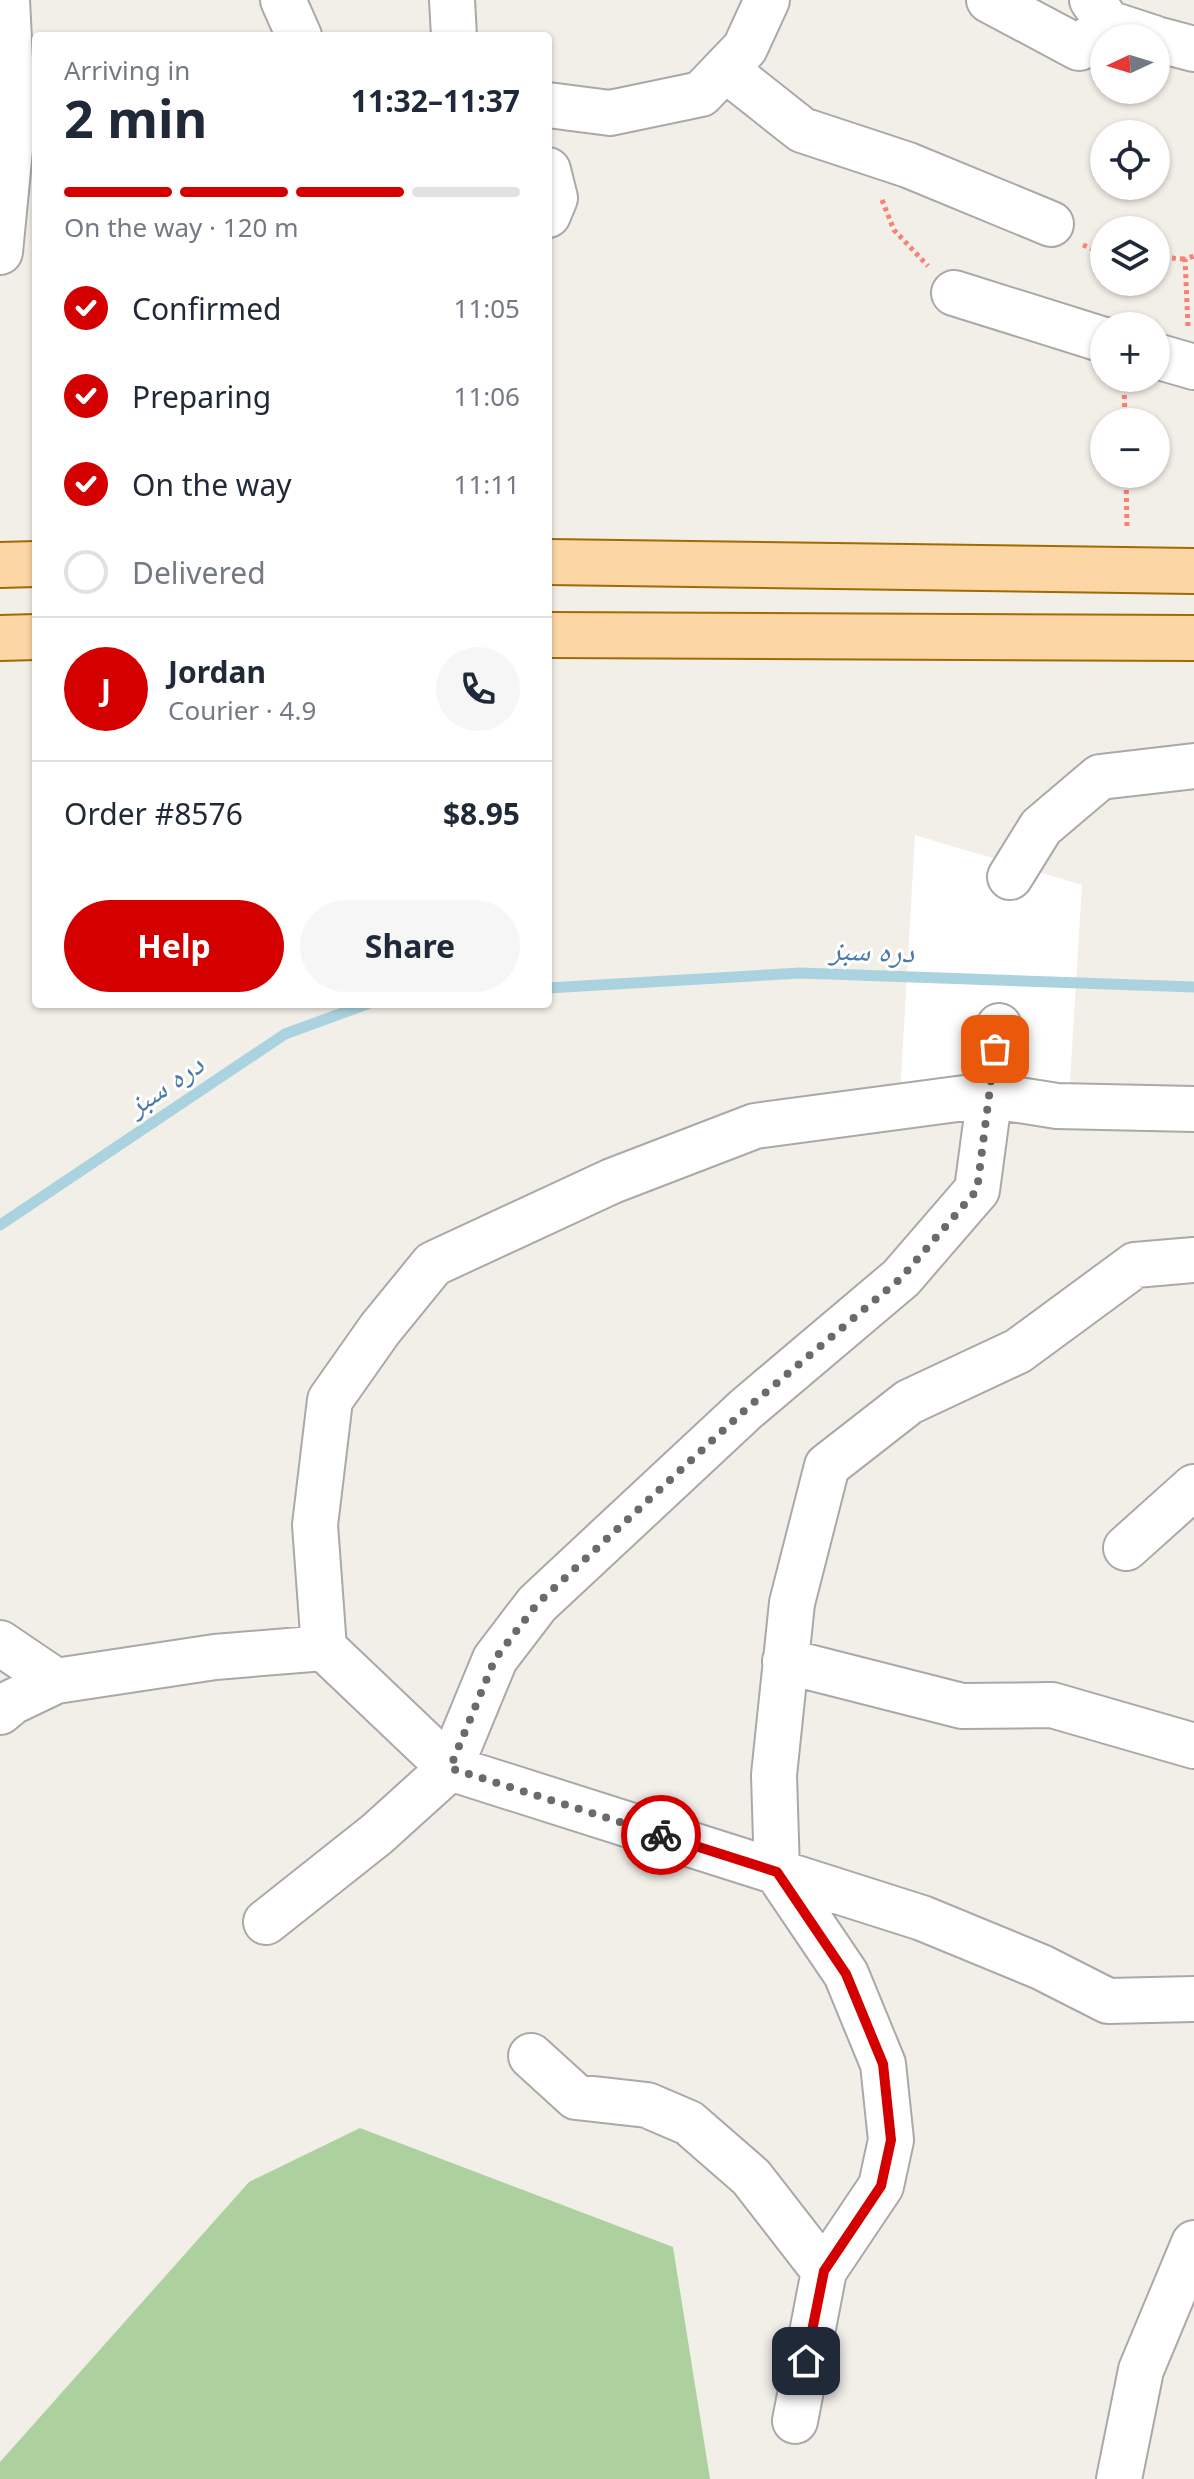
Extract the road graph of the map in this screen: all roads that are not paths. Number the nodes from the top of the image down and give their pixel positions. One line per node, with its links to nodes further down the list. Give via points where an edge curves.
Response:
1 (7, 0): 17 (street, via 13,119)
2 (283, 0): 8 (street)
3 (452, 0): 9 (street)
4 (767, 0): 12 (street, via 745,48)
5 (989, 0): 6 (street, via 1079,48)
6 (1100, 11): 7 (street)
7 (1126, 24)
8 (297, 32)
9 (454, 32)
10 (1170, 42): 11 (street)
11 (1194, 49)
12 (725, 69): 13 (street, via 701,94 610,113); 16 (street, via 802,130)
13 (552, 106)
14 (552, 186): 15 (street)
15 (552, 205)
16 (1051, 224)
17 (0, 252)
18 (954, 293): 19 (street)
19 (1090, 336)
20 (552, 562): 23 (main road)
21 (32, 564): 22 (main road)
22 (0, 565)
23 (1194, 571)
24 (552, 635): 27 (main road)
25 (32, 637): 26 (main road)
26 (0, 638)
27 (1194, 638)
28 (1194, 766): 29 (street, via 1100,777 1041,827)
29 (1010, 877)
30 (999, 1026): 31 (street)
31 (987, 1095): 32 (street, via 1057,1106); 37 (street, via 755,1126 612,1181 433,1264 330,1400 315,1525); 42 (street, via 977,1190 901,1278 746,1409 537,1604 495,1659)
32 (1194, 1109)
33 (1194, 1260): 38 (street, via 1135,1265 1018,1351 909,1402 827,1466 792,1603)
34 (1194, 1487): 35 (street)
35 (1126, 1548)
36 (0, 1643): 39 (street)
37 (324, 1648): 39 (street, via 215,1657); 42 (street)
38 (785, 1661): 41 (street, via 962,1706 1052,1705); 43 (street, via 774,1775)
39 (56, 1681): 40 (street)
40 (0, 1712)
41 (1194, 1746)
42 (450, 1768): 43 (street); 44 (street)
43 (777, 1872): 45 (street, via 922,1918 1108,2001); 48 (street, via 846,1974 883,2064 891,2140 881,2186)
44 (266, 1922)
45 (1194, 1999)
46 (531, 2056): 48 (street, via 576,2097 647,2105 689,2123 751,2177)
47 (1194, 2243): 50 (street, via 1141,2370)
48 (824, 2271): 49 (street)
49 (795, 2421)
50 (1119, 2479)

